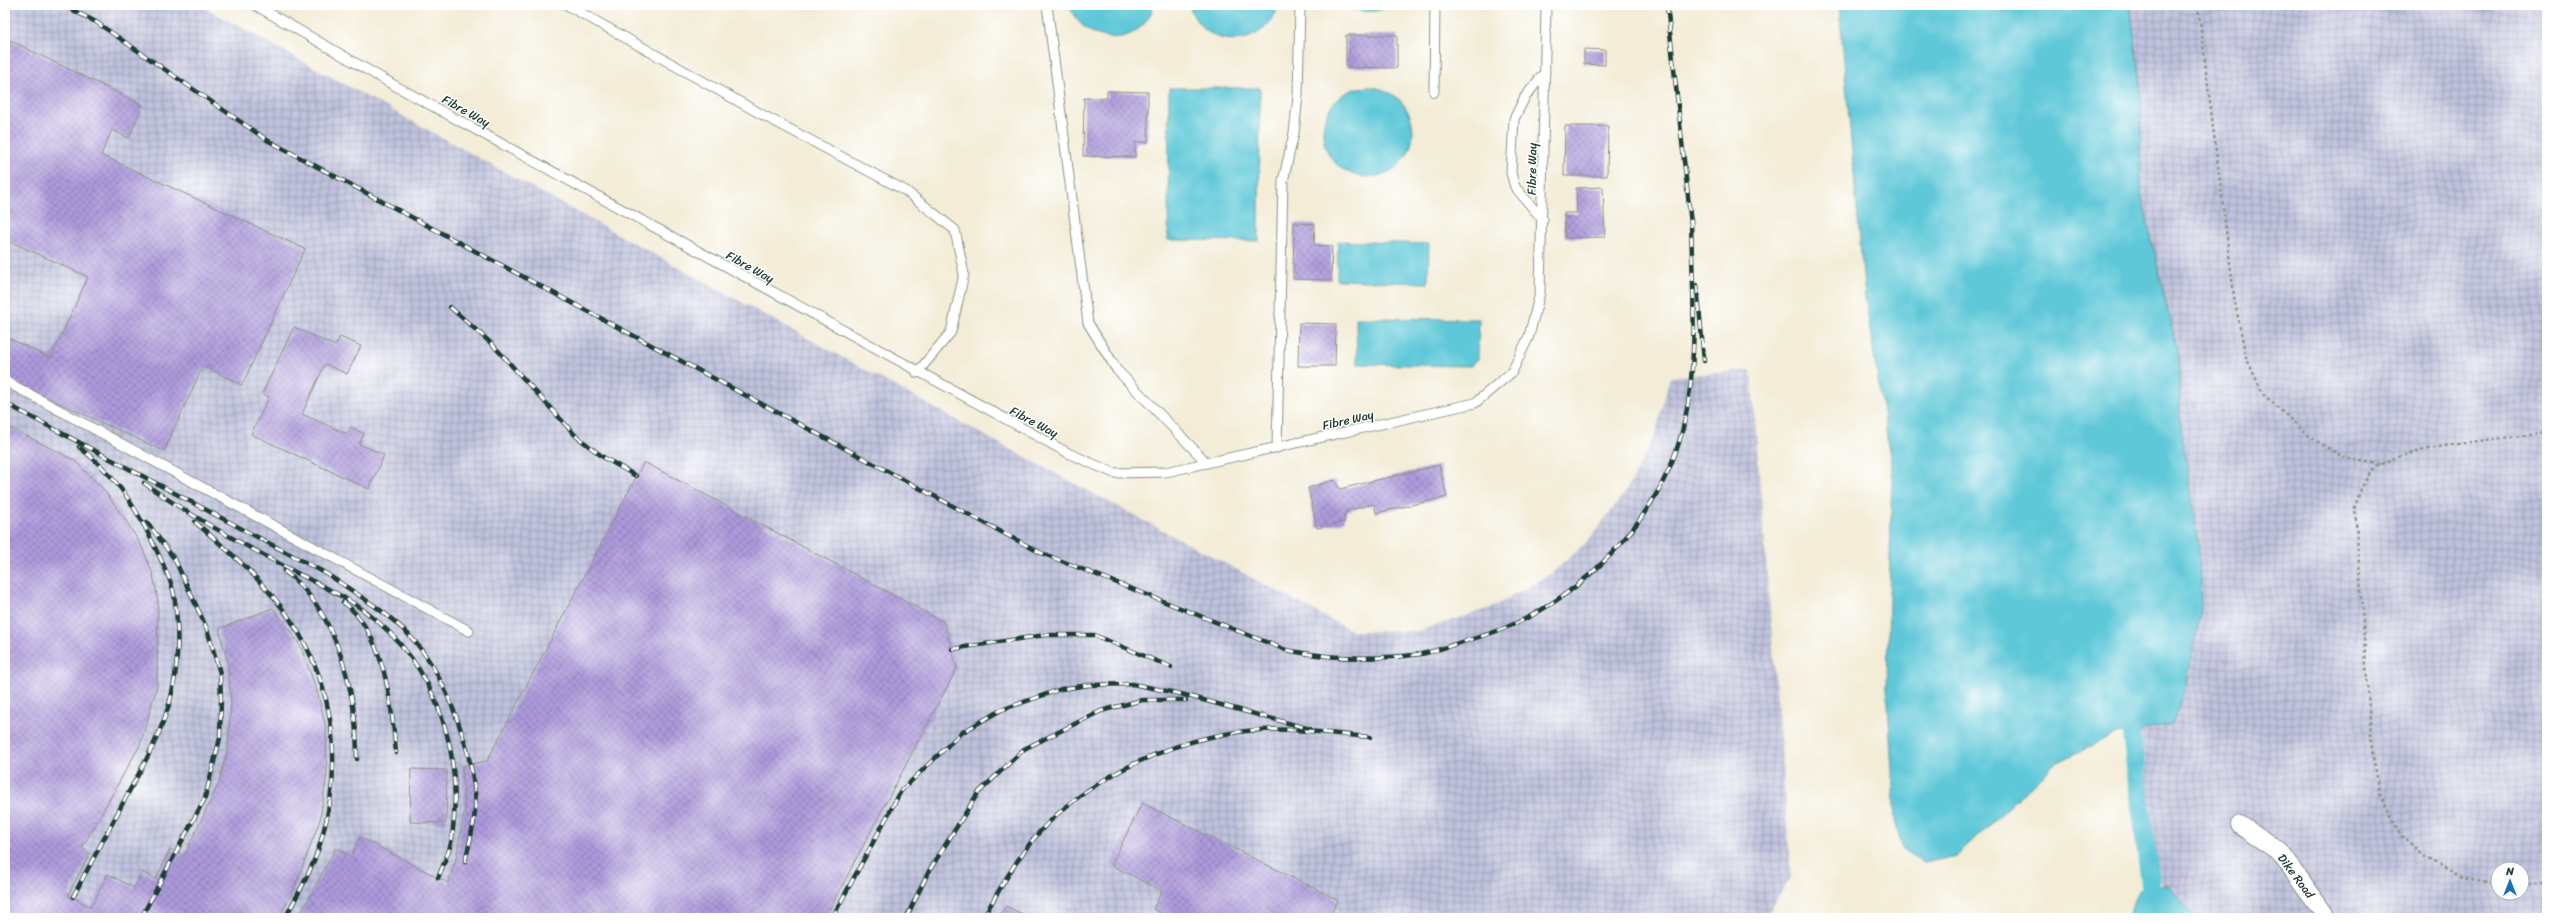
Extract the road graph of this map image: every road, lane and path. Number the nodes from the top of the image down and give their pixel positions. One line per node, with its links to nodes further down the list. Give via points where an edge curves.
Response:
1 (254, 5): 11 (lane, Fibre Way)
2 (567, 5): 11 (lane, via 761,114 906,191 955,230 964,274 952,332)
3 (1047, 5): 15 (lane, via 1088,323 1117,370)
4 (1300, 5): 14 (lane, via 1298,96 1294,133 1283,181)
5 (1435, 5): 9 (lane)
6 (1546, 5): 8 (lane, Fibre Way)
7 (2198, 5): 16 (path, via 2235,303 2246,357 2264,394 2310,437 2345,458)
8 (1545, 72): 10 (lane, Fibre Way); 10 (lane, via 1526,97 1514,119 1511,173 1515,187)
9 (1434, 92)
10 (1543, 220): 14 (lane, Fibre Way, via 1540,294 1529,336 1512,372 1475,403)
11 (917, 373): 15 (lane, Fibre Way, via 1070,454 1114,473 1166,472)
12 (5, 381): 17 (lane)
13 (2547, 433): 16 (path, via 2405,454)
14 (1277, 448): 15 (lane, Fibre Way)
15 (1207, 463)
16 (2383, 465): 19 (path, via 2373,470 2362,487 2355,507 2372,751 2380,793 2401,836 2424,857 2462,877)
17 (469, 630)
18 (2240, 825): 22 (street, Dike Road, via 2280,852)
19 (2490, 882)
20 (2530, 885): 21 (path)
21 (2547, 885)
22 (2328, 918)

